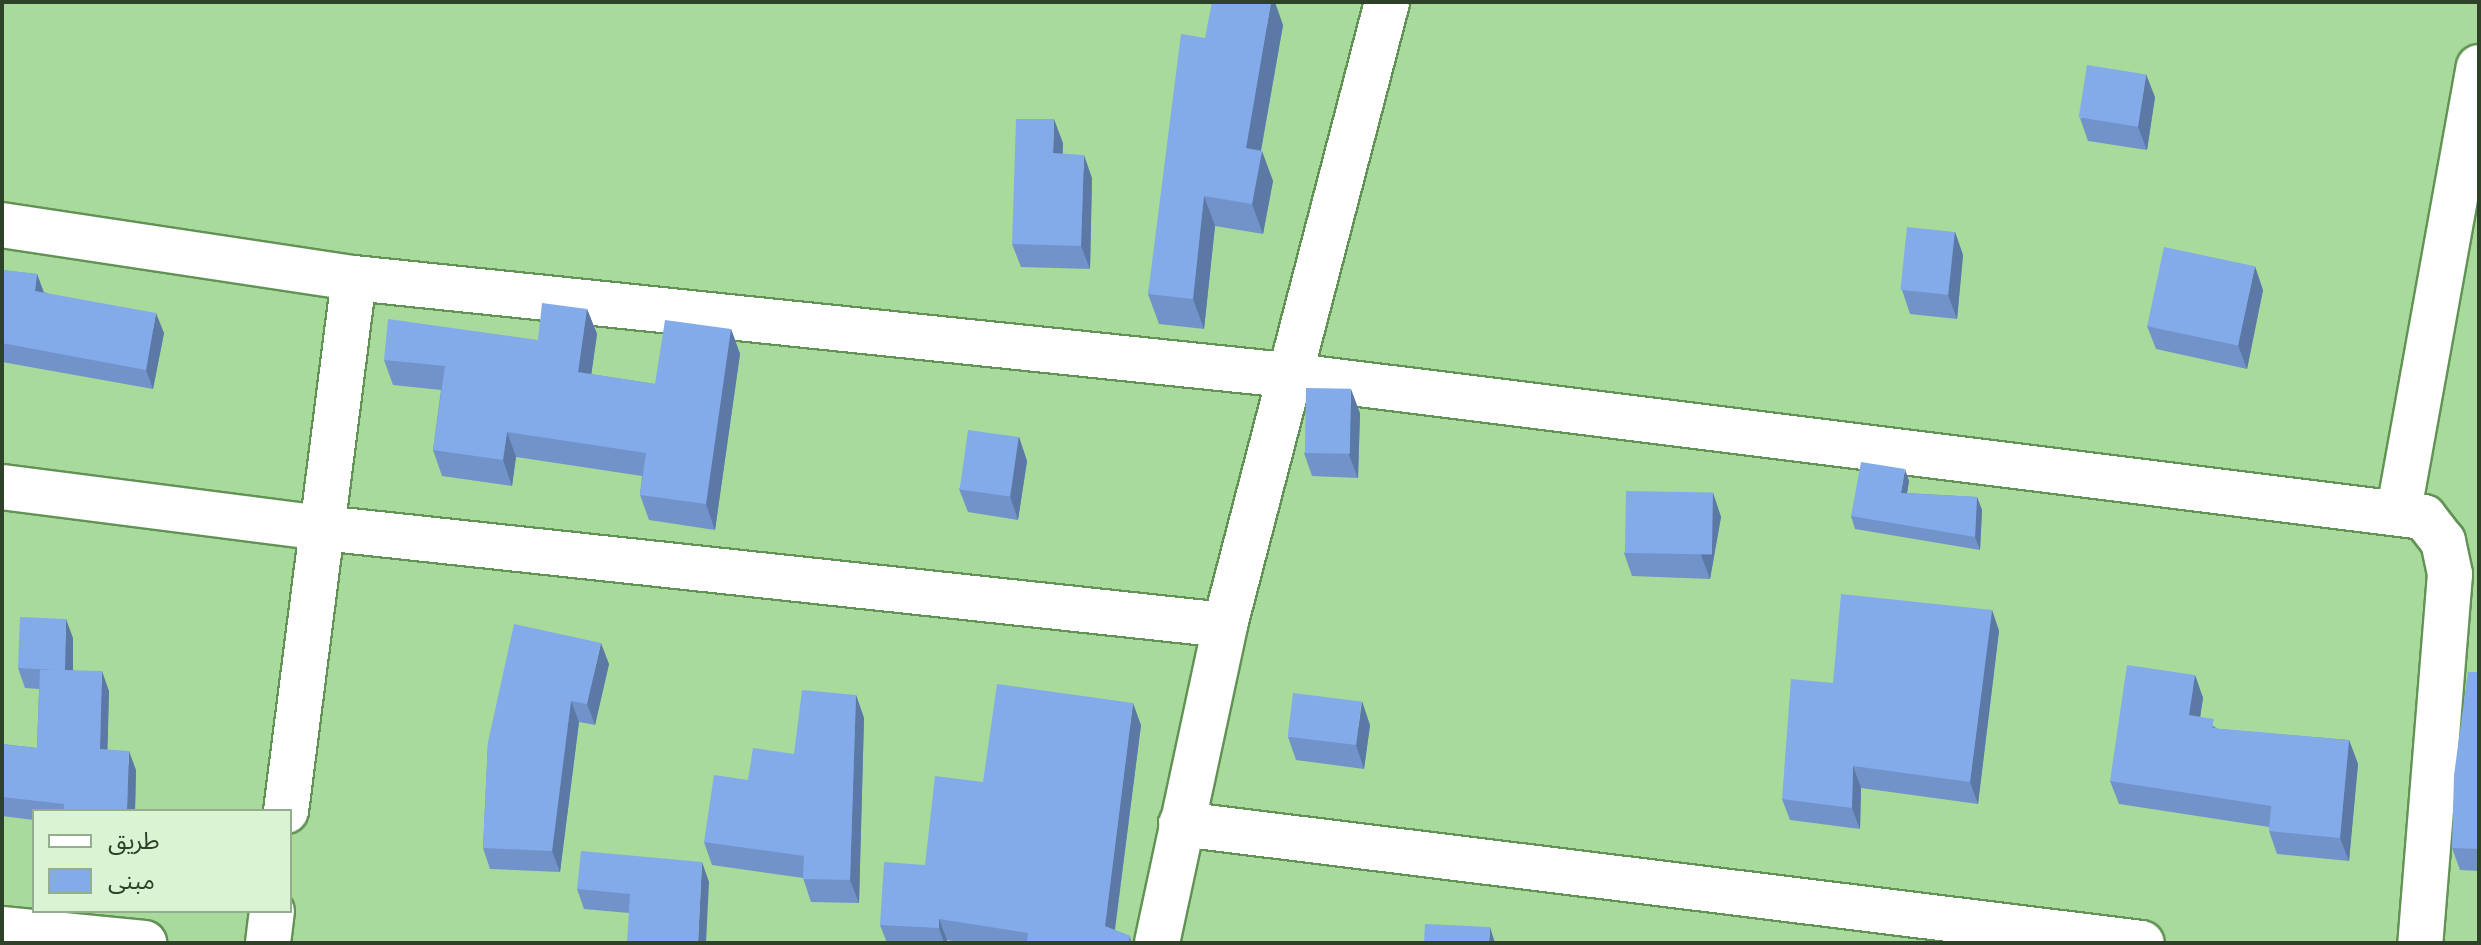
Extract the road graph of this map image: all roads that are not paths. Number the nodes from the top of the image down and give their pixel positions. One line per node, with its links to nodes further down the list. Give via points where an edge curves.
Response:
1 (1387, 2): 5 (street)
2 (2479, 67): 7 (street)
3 (2, 225): 4 (street)
4 (354, 278): 5 (street); 8 (street)
5 (1287, 375): 7 (street); 10 (street)
6 (2, 487): 8 (street)
7 (2399, 510): 9 (street, via 2424,517)
8 (323, 528): 10 (street); 11 (street)
9 (2465, 577): 19 (street)
10 (1225, 625): 12 (street)
11 (286, 809)
12 (1181, 824): 17 (street); 18 (street)
13 (272, 913): 16 (street)
14 (2, 929): 15 (street)
15 (144, 943)
16 (268, 943)
17 (1157, 943)
18 (2142, 943)
19 (2420, 943)

